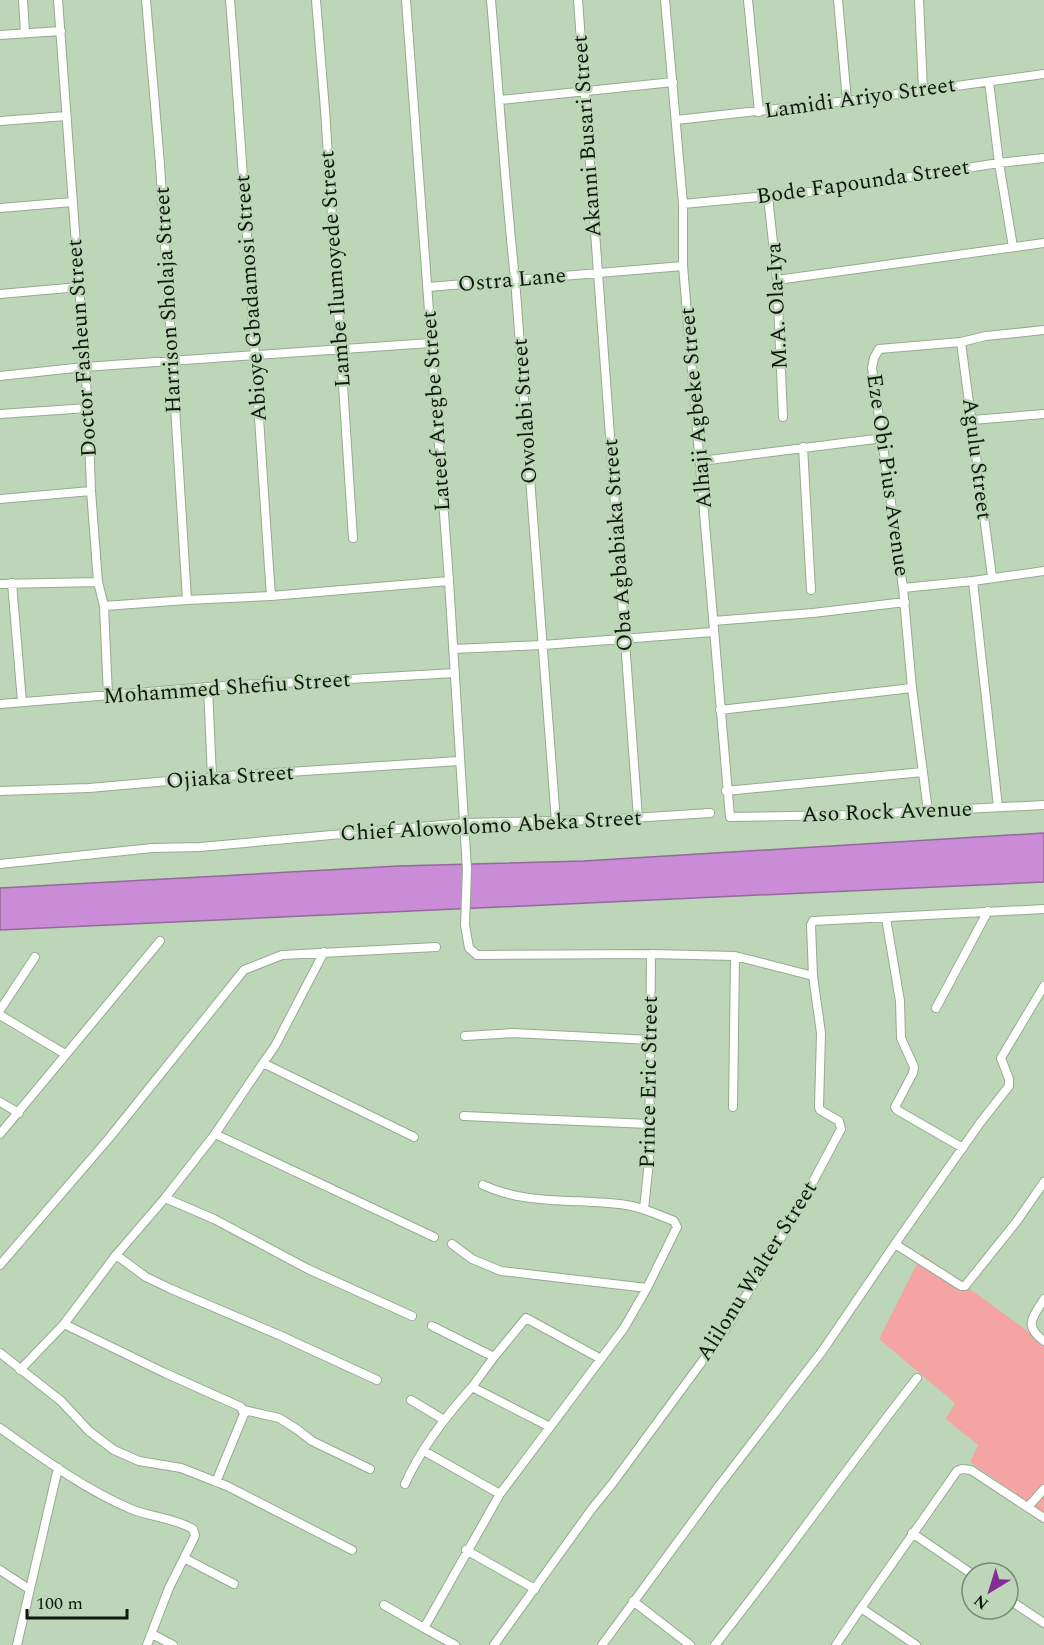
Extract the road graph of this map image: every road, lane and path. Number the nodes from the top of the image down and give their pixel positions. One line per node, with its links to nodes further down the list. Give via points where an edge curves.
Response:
1 (23, 0): 14 (street)
2 (58, 0): 13 (street, Doctor Fasheun Street)
3 (146, 0): 47 (street, Harrison Sholaja Street)
4 (230, 0): 46 (street, Abioye Gbadamosi Street)
5 (316, 0): 45 (street, Lambe Ilumoyede Street)
6 (406, 0): 40 (street, Lateef Aregbe Street)
7 (490, 0): 21 (street, Owolabi Street)
8 (578, 0): 20 (street, Akanni Busari Street)
9 (665, 0): 17 (street, Alhaji Agbeke Street)
10 (748, 0): 23 (street)
11 (838, 0): 22 (street)
12 (919, 0): 19 (street)
13 (61, 31): 14 (street); 24 (street, Doctor Fasheun Street)
14 (25, 33): 15 (street)
15 (0, 35)
16 (1044, 74): 18 (street, Lamidi Ariyo Street)
17 (673, 82): 20 (street); 25 (street, Alhaji Agbeke Street)
18 (989, 82): 19 (street, Lamidi Ariyo Street); 28 (street)
19 (923, 89): 22 (street, Lamidi Ariyo Street)
20 (584, 90): 21 (street); 36 (street, Akanni Busari Street)
21 (500, 100): 37 (street, Owolabi Street)
22 (847, 101): 23 (street, Lamidi Ariyo Street)
23 (759, 112): 25 (street, Lamidi Ariyo Street)
24 (66, 116): 26 (street); 30 (street, Doctor Fasheun Street)
25 (676, 120): 31 (street, Alhaji Agbeke Street)
26 (0, 121)
27 (1044, 158): 28 (street, Bode Fapounda Street)
28 (999, 162): 29 (street, Bode Fapounda Street, via 821,192); 34 (street)
29 (768, 196): 31 (street, Bode Fapounda Street); 38 (street, M.A. Ola-Iya)
30 (72, 202): 32 (street); 39 (street, Doctor Fasheun Street)
31 (682, 204): 35 (street, Alhaji Agbeke Street)
32 (0, 208)
33 (1044, 243): 34 (street)
34 (1012, 247): 38 (street)
35 (683, 266): 36 (street, Ostra Lane); 57 (street, Alhaji Agbeke Street)
36 (597, 273): 37 (street, Ostra Lane); 76 (street, Oba Agbabiaka Street)
37 (515, 279): 40 (street, Ostra Lane); 77 (street, Owolabi Street)
38 (777, 280): 53 (street, M.A. Ola-Iya)
39 (79, 287): 41 (street); 48 (street, Doctor Fasheun Street)
40 (428, 287): 44 (street, Lateef Aregbe Street)
41 (0, 294)
42 (1044, 330): 43 (street, Eze Obi Pius Avenue)
43 (962, 342): 54 (street, Agulu Street); 55 (street, Eze Obi Pius Avenue, via 879,349 872,368)
44 (430, 344): 45 (street); 63 (street, Lateef Aregbe Street)
45 (340, 350): 46 (street); 60 (street, Lambe Ilumoyede Street)
46 (254, 356): 47 (street); 70 (street, Abioye Gbadamosi Street)
47 (172, 362): 48 (street); 71 (street, Harrison Sholaja Street)
48 (84, 367): 49 (street); 50 (street, Doctor Fasheun Street)
49 (0, 376)
50 (88, 408): 51 (street); 58 (street, Doctor Fasheun Street)
51 (0, 414)
52 (1044, 414): 54 (street)
53 (783, 417)
54 (972, 420): 62 (street, Agulu Street)
55 (883, 438): 56 (street); 68 (street, Eze Obi Pius Avenue)
56 (803, 447): 57 (street); 69 (street)
57 (701, 461): 74 (street, Alhaji Agbeke Street)
58 (91, 491): 59 (street); 65 (street, Doctor Fasheun Street)
59 (0, 499)
60 (352, 538)
61 (1044, 571): 62 (street)
62 (992, 577): 64 (street)
63 (449, 581): 70 (street); 78 (street, Lateef Aregbe Street)
64 (974, 581): 68 (street); 92 (street)
65 (98, 582): 67 (street); 73 (street, Doctor Fasheun Street)
66 (0, 584): 67 (street)
67 (12, 584): 83 (street)
68 (903, 588): 72 (street, Eze Obi Pius Avenue)
69 (812, 590)
70 (271, 596): 71 (street)
71 (187, 600): 73 (street)
72 (905, 602): 74 (street); 81 (street, Eze Obi Pius Avenue)
73 (105, 606): 82 (street, Doctor Fasheun Street)
74 (713, 621): 75 (street, Alhaji Agbeke Street)
75 (713, 632): 76 (street); 85 (street, Alhaji Agbeke Street)
76 (626, 639): 77 (street); 96 (street, Oba Agbabiaka Street)
77 (543, 645): 78 (street); 97 (street, Owolabi Street)
78 (453, 649): 79 (street, Lateef Aregbe Street)
79 (455, 673): 80 (street, Mohammed Shefiu Street); 86 (street, Lateef Aregbe Street)
80 (208, 687): 82 (street, Mohammed Shefiu Street); 88 (street)
81 (912, 688): 85 (street); 87 (street, Eze Obi Pius Avenue)
82 (108, 696): 83 (street, Mohammed Shefiu Street)
83 (22, 702): 84 (street, Mohammed Shefiu Street)
84 (0, 704)
85 (720, 710): 90 (street, Alhaji Agbeke Street)
86 (459, 761): 88 (street, Ojiaka Street); 98 (street, Lateef Aregbe Street)
87 (923, 772): 90 (street); 93 (street, Eze Obi Pius Avenue)
88 (212, 777): 89 (street, Ojiaka Street)
89 (0, 791)
90 (726, 791): 95 (street, Alhaji Agbeke Street)
91 (1044, 806): 92 (street, Aso Rock Avenue)
92 (998, 807): 93 (street, Aso Rock Avenue)
93 (928, 811): 95 (street, Aso Rock Avenue)
94 (710, 813): 96 (street, Chief Alowolomo Abeka Street)
95 (730, 817)
96 (638, 818): 97 (street, Chief Alowolomo Abeka Street)
97 (556, 822): 98 (street, Chief Alowolomo Abeka Street)
98 (464, 823): 99 (street, Chief Alowolomo Abeka Street); 106 (street, Lateef Aregbe Street, via 465,925 469,948 477,955)
99 (0, 864)
100 (1044, 909): 101 (street)
101 (988, 911): 102 (street); 111 (street)
102 (886, 918): 109 (street, Alilonu Walter Street, via 813,921); 126 (street, via 900,1001 901,1038 914,1067 895,1107)
103 (160, 941): 116 (street)
104 (436, 946): 105 (street)
105 (324, 952): 117 (street); 135 (street, via 282,954 244,970 110,1137)
106 (651, 954): 107 (street); 115 (street, Prince Eric Street)
107 (735, 956): 109 (street); 119 (street)
108 (35, 957): 112 (street)
109 (813, 976): 171 (street, Alilonu Walter Street, via 821,1033 819,1107 839,1121 840,1129 799,1208 726,1329)
110 (1044, 986): 126 (street, via 1001,1058 1009,1086)
111 (936, 1008)
112 (0, 1010)
113 (0, 1015): 116 (street)
114 (465, 1036): 115 (street, via 513,1032)
115 (651, 1040): 122 (street, Prince Eric Street)
116 (65, 1054): 120 (street)
117 (263, 1063): 124 (street); 125 (street)
118 (0, 1102): 120 (street)
119 (733, 1107)
120 (19, 1113): 123 (street)
121 (464, 1116): 122 (street)
122 (649, 1124): 130 (street, Prince Eric Street)
123 (0, 1134)
124 (215, 1134): 129 (street); 131 (street)
125 (414, 1137)
126 (963, 1148): 133 (street)
127 (1044, 1182): 133 (street, via 965,1286)
128 (483, 1185): 130 (street, via 544,1200 612,1203)
129 (165, 1198): 134 (street); 138 (street)
130 (644, 1209): 136 (street, via 674,1221 677,1227)
131 (434, 1237)
132 (452, 1244): 136 (street, via 472,1259 501,1271)
133 (895, 1244): 172 (street, via 824,1350)
134 (116, 1255): 139 (street); 147 (street, via 171,1289)
135 (0, 1265)
136 (647, 1288): 144 (street)
137 (1044, 1299): 141 (street, via 1031,1327)
138 (412, 1316)
139 (64, 1324): 145 (street); 150 (street)
140 (432, 1326): 143 (street)
141 (1044, 1341)
142 (0, 1353): 145 (street)
143 (494, 1357): 144 (street, via 526,1318); 148 (street)
144 (601, 1359): 152 (street)
145 (20, 1370): 157 (street, via 114,1450 139,1461 181,1468)
146 (917, 1378): 186 (street)
147 (377, 1380)
148 (472, 1387): 151 (street); 152 (street)
149 (411, 1400): 151 (street)
150 (244, 1410): 156 (street, via 279,1418 312,1442); 157 (street)
151 (444, 1420): 154 (street)
152 (550, 1427): 160 (street)
153 (0, 1428): 155 (street)
154 (424, 1450): 158 (street); 160 (street)
155 (58, 1468): 166 (street, via 134,1510 193,1529 195,1535); 170 (street)
156 (370, 1469)
157 (216, 1482): 164 (street)
158 (405, 1484)
159 (1044, 1489): 161 (street)
160 (500, 1494): 165 (street)
161 (1028, 1507): 162 (street); 163 (street, via 971,1470 962,1469)
162 (1044, 1518)
163 (912, 1533): 167 (street); 175 (street)
164 (352, 1550)
165 (466, 1550): 171 (street); 177 (street)
166 (184, 1558): 169 (street); 178 (street)
167 (960, 1566)
168 (0, 1570): 170 (street)
169 (234, 1584)
170 (30, 1589): 179 (street)
171 (535, 1589): 183 (street, Alilonu Walter Street)
172 (633, 1601): 184 (street); 185 (street)
173 (384, 1605): 177 (street)
174 (1020, 1607): 176 (street)
175 (861, 1608): 187 (street); 188 (street)
176 (1044, 1623)
177 (423, 1628): 182 (street)
178 (152, 1634): 180 (street); 181 (street)
179 (17, 1645)
180 (147, 1645)
181 (173, 1645)
182 (456, 1645)
183 (494, 1645)
184 (602, 1645)
185 (690, 1645)
186 (715, 1645)
187 (836, 1645)
188 (916, 1645)

